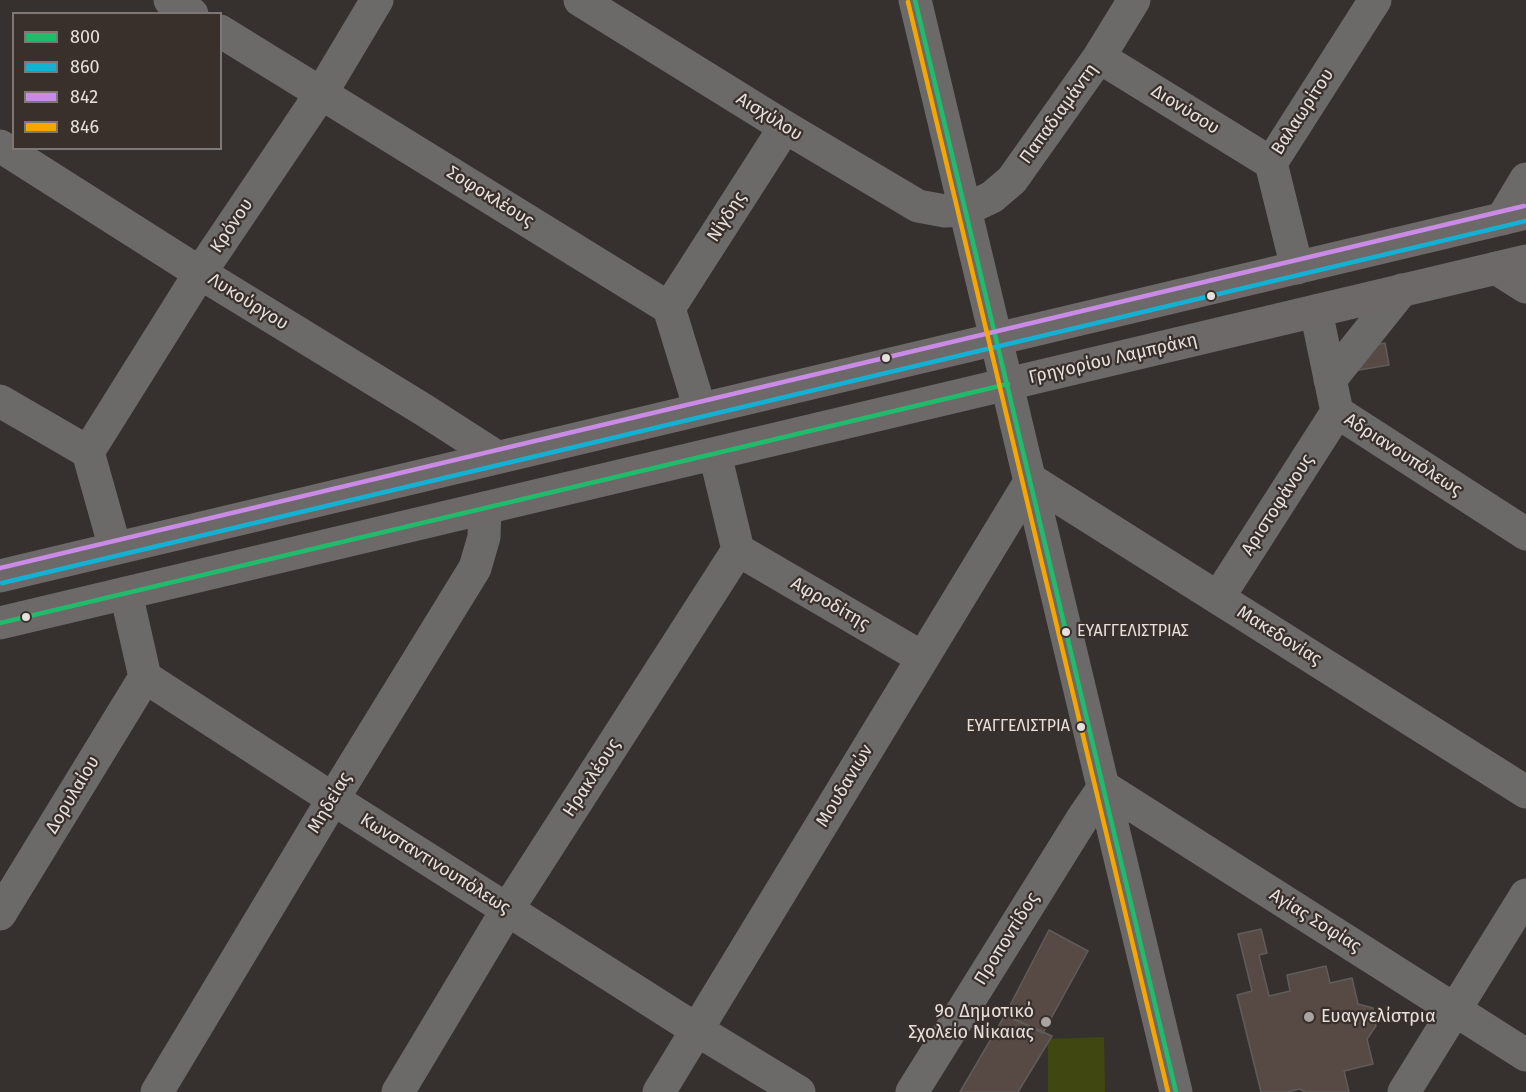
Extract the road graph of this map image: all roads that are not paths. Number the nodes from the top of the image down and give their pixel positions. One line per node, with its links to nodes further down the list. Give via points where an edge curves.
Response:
1 (170, 0): 7 (street)
2 (377, 0): 10 (street, Κρόνου)
3 (580, 0): 11 (street, Αισχύλου)
4 (915, 0): 15 (street)
5 (1134, 0): 9 (street, Παπαδιαμάντη)
6 (1375, 0): 13 (street, Βαλαωρίτου)
7 (189, 12)
8 (222, 32): 10 (street, Σοφοκλέους)
9 (1100, 57): 13 (street, Διονύσου); 15 (street, Παπαδιαμάντη, via 1012,180 992,197)
10 (322, 92): 19 (street, Κρόνου); 22 (street, Σοφοκλέους)
11 (785, 127): 15 (street, Αισχύλου, via 918,206); 22 (street, Νίγδης)
12 (0, 146): 19 (street, Λυκούργου)
13 (1271, 163): 18 (street, Βαλαωρίτου)
14 (1526, 179): 16 (street)
15 (965, 210): 24 (street)
16 (1514, 216): 18 (main road)
17 (1511, 265): 20 (street); 21 (main road, Γρηγορίου Λαμπράκη)
18 (1297, 268): 24 (main road)
19 (200, 273): 30 (street, Κρόνου); 32 (street, Λυκούργου)
20 (1526, 286)
21 (1402, 290): 23 (main road, Γρηγορίου Λαμπράκη); 25 (street)
22 (669, 308): 28 (street)
23 (1316, 311): 25 (street, Αδριανουπόλεως); 26 (main road, Γρηγορίου Λαμπράκη)
24 (996, 339): 26 (street); 28 (main road)
25 (1330, 380): 29 (street, Αδριανουπόλεως)
26 (1008, 384): 31 (main road, Γρηγορίου Λαμπράκη); 33 (street)
27 (0, 401): 30 (street)
28 (700, 409): 32 (main road)
29 (1337, 412): 35 (street, Αδριανουπόλεως); 40 (street, Αριστοφάνους)
30 (88, 452): 36 (street)
31 (714, 454): 34 (main road, Γρηγορίου Λαμπράκη); 37 (street)
32 (497, 458): 36 (main road)
33 (1031, 480): 40 (street, Μακεδονίας); 42 (street, Μουδανιών); 44 (street)
34 (485, 508): 39 (main road, Γρηγορίου Λαμπράκη); 46 (street, Μηδείας, via 484,537 475,568)
35 (1526, 534)
36 (116, 548): 38 (main road)
37 (738, 550): 42 (street, Αφροδίτης); 48 (street, Ηρακλέους)
38 (0, 576)
39 (126, 593): 41 (main road, Γρηγορίου Λαμπράκη); 43 (street)
40 (1218, 598): 45 (street, Μακεδονίας)
41 (0, 623)
42 (923, 658): 51 (street, Μουδανιών)
43 (145, 677): 46 (street, Κωνσταντινουπόλεως); 49 (street, Δορυλαίου)
44 (1104, 787): 50 (street, Αγίας Σοφίας); 57 (street, Προποντίδος); 58 (street)
45 (1526, 792)
46 (333, 799): 48 (street, Κωνσταντινουπόλεως); 53 (street, Μηδείας)
47 (1526, 895): 50 (street)
48 (507, 910): 51 (street, Κωνσταντινουπόλεως); 54 (street, Ηρακλέους)
49 (0, 914)
50 (1455, 1010): 52 (street, Αγίας Σοφίας); 59 (street)
51 (697, 1030): 55 (street, Μουδανιών); 56 (street, Κωνσταντινουπόλεως)
52 (1526, 1055)
53 (157, 1092)
54 (398, 1092)
55 (659, 1092)
56 (799, 1092)
57 (912, 1092)
58 (1176, 1092)
59 (1404, 1092)

